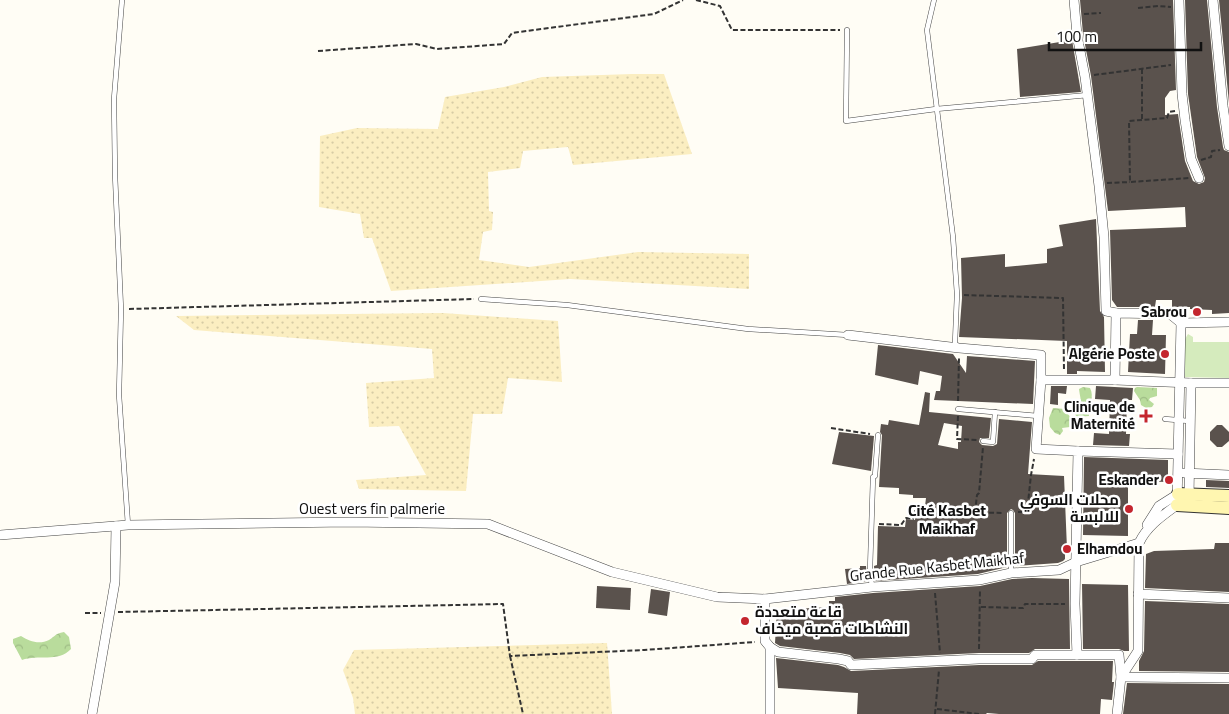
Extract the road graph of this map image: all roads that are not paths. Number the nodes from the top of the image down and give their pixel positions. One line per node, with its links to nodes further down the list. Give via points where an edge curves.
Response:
1 (122, 0): 39 (lane, via 114,99 122,310 119,395)
2 (934, 0): 8 (lane, via 927,30)
3 (1074, 0): 7 (street)
4 (1213, 0): 9 (street)
5 (1178, 4): 10 (street, via 1184,109 1191,160)
6 (848, 30): 8 (lane, via 846,121)
7 (1088, 95): 8 (lane); 12 (street, via 1104,237 1106,311)
8 (936, 109): 16 (lane, via 953,236 957,294 955,343)
9 (1225, 148)
10 (1199, 178)
11 (481, 299): 15 (lane, via 567,305 748,329)
12 (1116, 313): 14 (street, via 1170,314); 18 (street)
13 (1229, 322): 14 (street)
14 (1181, 324): 19 (street)
15 (848, 334): 16 (street)
16 (959, 348): 17 (street, via 1041,355)
17 (1041, 380): 18 (street); 24 (street)
18 (1115, 380): 19 (street)
19 (1179, 383): 20 (street); 26 (street)
20 (1191, 383): 21 (street); 27 (street)
21 (1229, 383)
22 (958, 409): 23 (lane)
23 (995, 412): 24 (lane); 29 (lane, via 993,442)
24 (1038, 416): 30 (street, via 1036,449)
25 (1165, 419): 26 (lane)
26 (1179, 420): 27 (lane); 31 (street)
27 (1189, 421): 33 (street)
28 (878, 435): 45 (lane, via 873,477)
29 (983, 441)
30 (1078, 451): 31 (street); 43 (street)
31 (1178, 454): 32 (street)
32 (1178, 473): 33 (street); 36 (street)
33 (1189, 474): 34 (street); 36 (street)
34 (1229, 476)
35 (1229, 496): 36 (street)
36 (1183, 500): 37 (street); 42 (street, via 1159,506)
37 (1229, 508)
38 (1011, 513): 44 (lane)
39 (128, 525): 40 (street, Ouest vers fin palmerie); 47 (street, Ouest vers fin palmerie, via 488,524 612,572)
40 (116, 526): 41 (street, Ouest vers fin palmerie); 54 (street, via 115,582)
41 (0, 535)
42 (1141, 540): 43 (street, Grande Rue Kasbet Maikhaf); 46 (street)
43 (1076, 562): 44 (street, Grande Rue Kasbet Maikhaf, via 1059,570); 51 (street)
44 (1011, 573): 45 (street, Grande Rue Kasbet Maikhaf, via 979,580)
45 (872, 587): 49 (street, Grande Rue Kasbet Maikhaf)
46 (1138, 594): 48 (street); 52 (street, via 1138,651)
47 (732, 598): 49 (street, Grande Rue Kasbet Maikhaf)
48 (1229, 598)
49 (765, 599): 50 (street)
50 (768, 644): 51 (street, via 778,652 839,659 851,665); 55 (street)
51 (1077, 655): 52 (street, via 1119,655)
52 (1121, 678): 53 (street); 56 (street)
53 (1229, 678)
54 (92, 714)
55 (770, 714)
56 (1118, 714)

